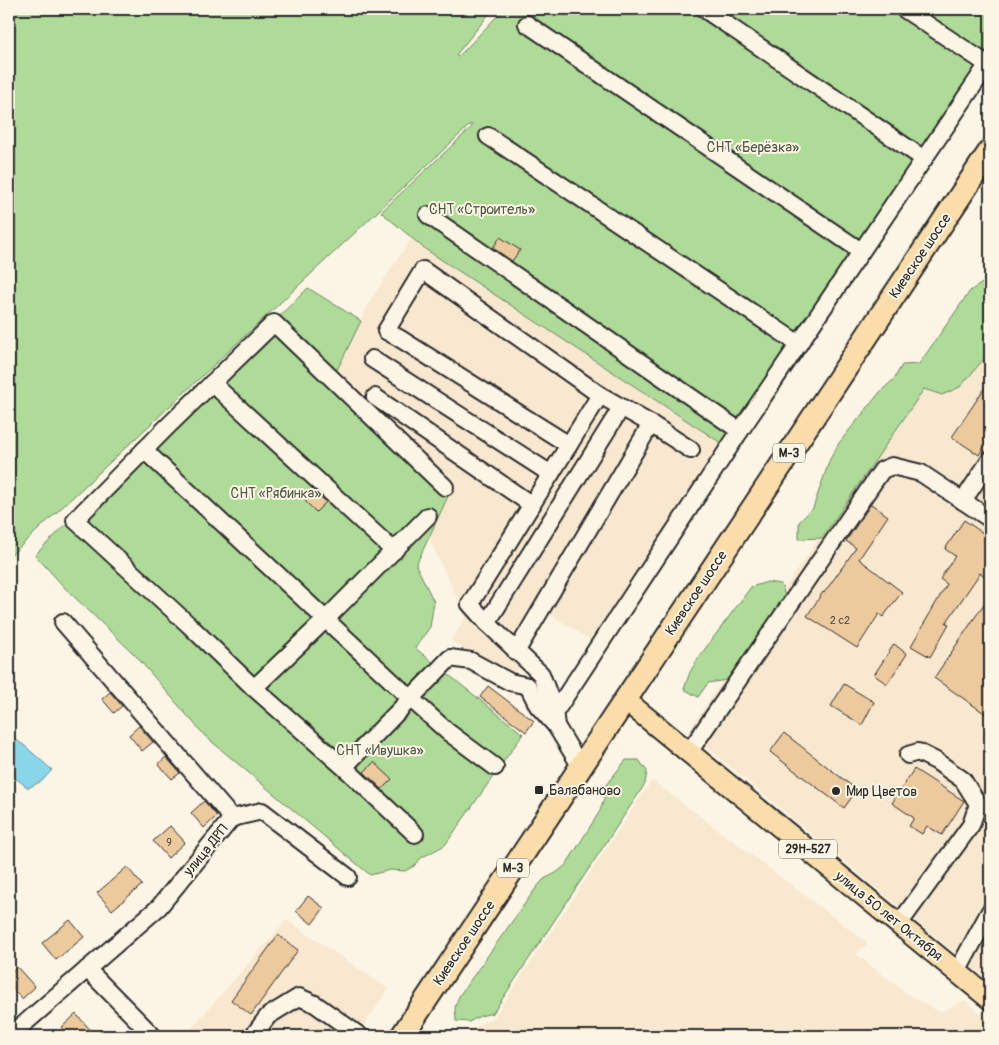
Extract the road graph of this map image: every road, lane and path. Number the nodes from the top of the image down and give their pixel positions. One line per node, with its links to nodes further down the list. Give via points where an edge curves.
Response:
1 (704, 9): 7 (street)
2 (904, 9): 4 (street)
3 (527, 24): 9 (street)
4 (990, 64): 7 (street)
5 (488, 136): 10 (street)
6 (990, 151): 35 (highway, Киевское шоссе / М-3)
7 (924, 159): 9 (street)
8 (428, 215): 17 (street)
9 (861, 251): 10 (street)
10 (799, 344): 17 (street)
11 (372, 359): 22 (street)
12 (212, 383): 19 (street); 23 (street, via 274,323); 28 (street)
13 (600, 395): 15 (street); 18 (street); 18 (street, via 423,270 386,332)
14 (375, 397): 25 (street)
15 (621, 408): 16 (street); 31 (street)
16 (651, 424): 20 (street); 32 (street)
17 (740, 431): 36 (street)
18 (569, 444): 22 (street)
19 (144, 450): 29 (street); 33 (street, via 75,520)
20 (691, 450)
21 (990, 460): 24 (street)
22 (551, 474): 25 (street)
23 (445, 487)
24 (963, 501): 27 (street); 38 (street, via 921,473 892,466 882,470)
25 (532, 505): 31 (street, via 470,604)
26 (428, 516): 28 (street)
27 (990, 519)
28 (394, 552): 29 (street)
29 (325, 620): 33 (street); 34 (street)
30 (63, 622): 43 (street, улица ДРП)
31 (487, 623): 32 (street)
32 (516, 652): 36 (street, via 541,674)
33 (254, 688): 42 (street)
34 (410, 698): 37 (street, via 450,658 471,661 510,682 528,686 538,706); 40 (street); 42 (street, via 348,763)
35 (625, 700): 38 (main road, улица 50 лет Октября / 29Н-527); 41 (highway, Киевское шоссе / М-3)
36 (554, 709): 37 (street)
37 (556, 726): 41 (street)
38 (689, 752): 47 (main road, улица 50 лет Октября / 29Н-527)
39 (908, 755): 47 (street, via 918,752 936,761 963,780 978,804 971,825)
40 (495, 767)
41 (581, 767): 55 (highway, Киевское шоссе / М-3)
42 (347, 770): 44 (street)
43 (232, 818): 45 (street, via 262,811); 48 (street, улица ДРП, via 159,907)
44 (415, 834)
45 (348, 877)
46 (990, 911): 49 (street)
47 (899, 924): 49 (main road, улица 50 лет Октября / 29Н-527)
48 (87, 969): 51 (street, улица ДРП); 52 (street)
49 (957, 972): 50 (main road, улица 50 лет Октября / 29Н-527)
50 (990, 999)
51 (10, 1036)
52 (153, 1036)
53 (253, 1036): 54 (street, via 268,1016 299,998 315,1004)
54 (360, 1036)
55 (402, 1036)

